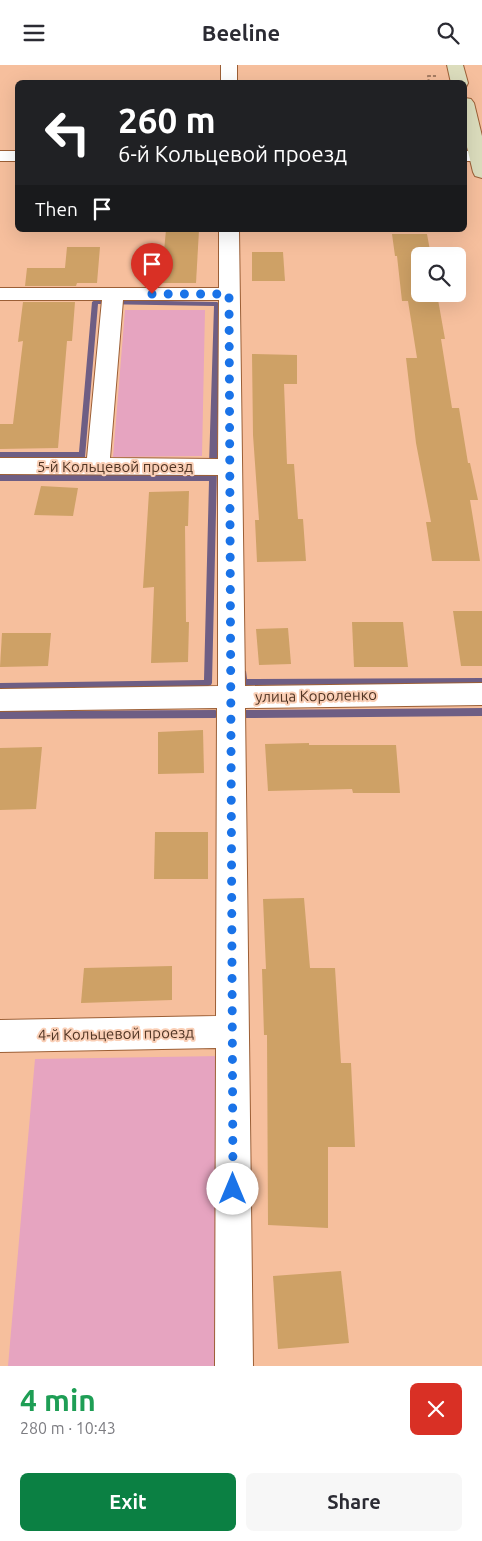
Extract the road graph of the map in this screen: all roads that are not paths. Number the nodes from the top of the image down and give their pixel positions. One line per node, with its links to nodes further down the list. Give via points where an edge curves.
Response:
1 (229, 65): 3 (street)
2 (456, 65): 4 (main road)
3 (229, 80)
4 (459, 80)
5 (467, 112): 8 (main road)
6 (0, 156): 7 (street)
7 (15, 156)
8 (477, 160)
9 (229, 232): 12 (street)
10 (0, 294): 11 (street)
11 (113, 294): 12 (street); 14 (street)
12 (229, 294): 15 (street)
13 (0, 466): 14 (street, 5-й Кольцевой проезд)
14 (98, 467): 15 (street, 5-й Кольцевой проезд)
15 (230, 467): 17 (street)
16 (482, 694): 17 (street, улица Короленко)
17 (231, 697): 18 (street, улица Короленко); 19 (street)
18 (0, 700)
19 (232, 1032): 20 (street, 4-й Кольцевой проезд); 21 (street)
20 (0, 1036)
21 (234, 1366)

